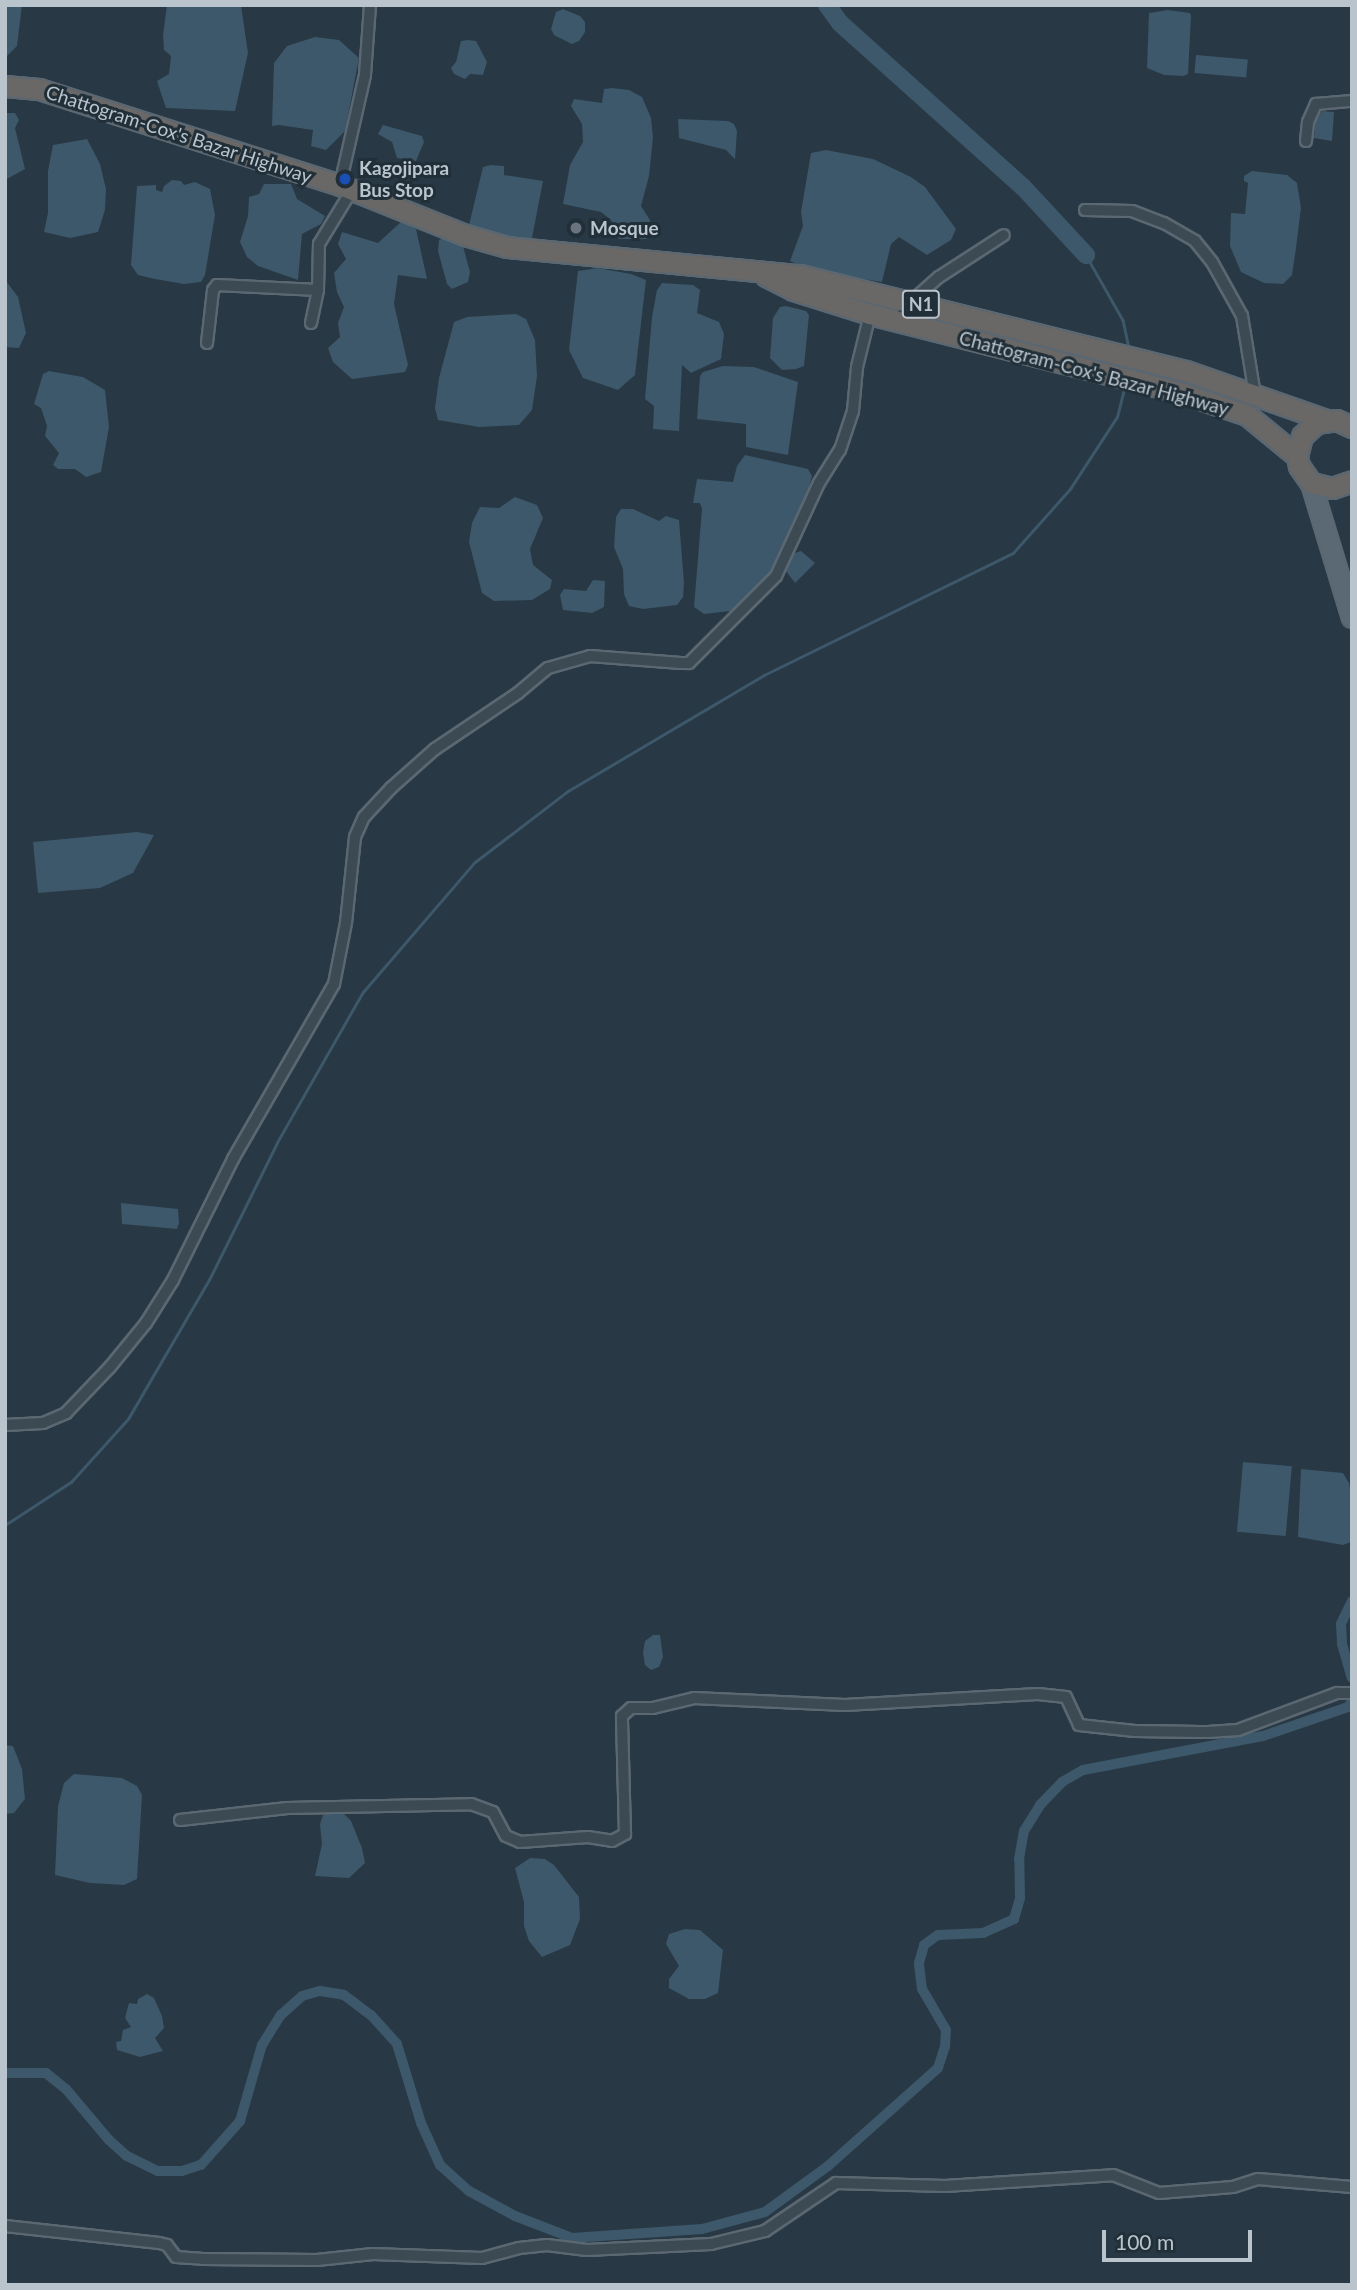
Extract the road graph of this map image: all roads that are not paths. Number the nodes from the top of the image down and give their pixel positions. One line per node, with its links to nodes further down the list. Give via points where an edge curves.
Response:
1 (370, 5): 5 (street, via 365,75)
2 (5, 86): 5 (highway, Chattogram-Cox's Bazar Highway / N1, via 39,89)
3 (1352, 101): 4 (street, via 1316,104)
4 (1306, 141)
5 (346, 187): 8 (highway, Chattogram-Cox's Bazar Highway / N1, via 507,247); 9 (street, via 319,243)
6 (1085, 210): 15 (street, via 1132,211 1195,241 1242,316)
7 (1004, 235): 10 (street, via 949,270)
8 (759, 273): 10 (highway, Chattogram-Cox's Bazar Highway / N1, via 800,275); 11 (highway, Chattogram-Cox's Bazar Highway / N1)
9 (318, 290): 13 (street); 14 (street, via 217,285)
10 (912, 301): 12 (street); 15 (highway, Chattogram-Cox's Bazar Highway / N1, via 1186,371)
11 (870, 314): 12 (highway, Chattogram-Cox's Bazar Highway / N1); 22 (street, via 853,411 840,450 819,483 776,576 689,663 590,656 548,668 435,749 364,817 355,837 334,984 233,1158 173,1280 146,1323 66,1413 43,1423)
12 (898, 320): 18 (highway, Chattogram-Cox's Bazar Highway / N1, via 1182,393 1247,415)
13 (311, 323)
14 (207, 343)
15 (1255, 395): 16 (highway, Chattogram-Cox's Bazar Highway / N1)
16 (1326, 420): 17 (highway, N1); 18 (highway, via 1302,436)
17 (1352, 427)
18 (1297, 456): 20 (highway, N1)
19 (1352, 481): 20 (highway, via 1332,488)
20 (1311, 483): 21 (main road)
21 (1352, 618)
22 (5, 1425)
23 (1352, 1693): 24 (street, via 1337,1693 1238,1730 1208,1732 1079,1725 1066,1697 1038,1694 845,1705 714,1698 631,1708 622,1716 625,1834 612,1841 588,1837 520,1842 506,1836 493,1812 471,1804 287,1808)
24 (180, 1820)
25 (1352, 2187): 26 (street, via 1258,2179 1233,2187 1159,2193 1113,2175 945,2186 836,2183 765,2231 711,2244 587,2250 547,2245 482,2258 373,2254 317,2260 203,2259 176,2257 167,2245 159,2243)
26 (5, 2226)

